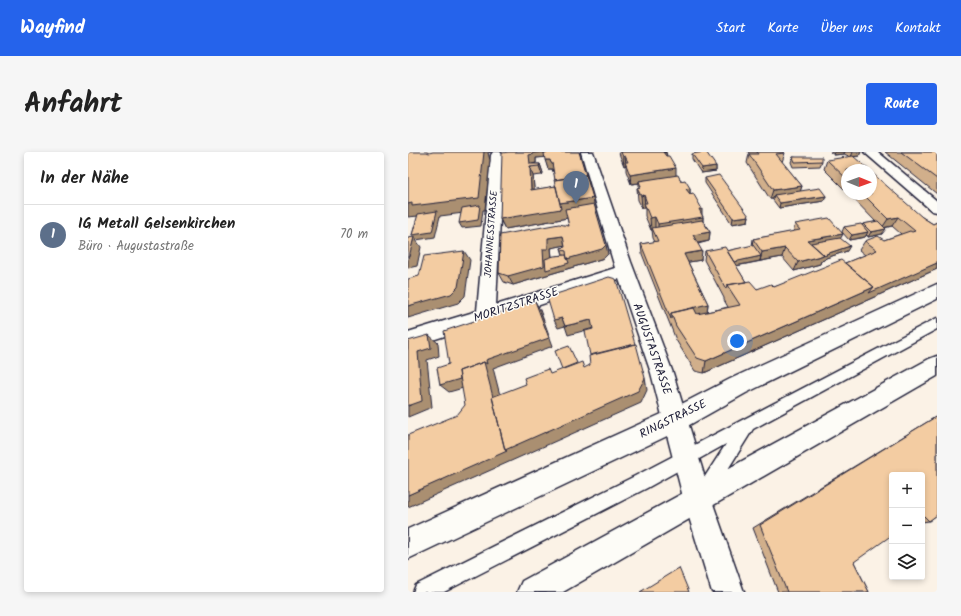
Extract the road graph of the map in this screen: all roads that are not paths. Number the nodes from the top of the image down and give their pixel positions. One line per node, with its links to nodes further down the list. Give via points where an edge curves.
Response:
1 (587, 152): 5 (street, AUGUSTASTRASSE)
2 (870, 152): 4 (street)
3 (496, 155): 7 (street, JOHANNESSTRASSE)
4 (937, 208)
5 (625, 270): 7 (street, MORITZSTRASSE); 11 (street, AUGUSTASTRASSE, via 662,372)
6 (937, 291): 11 (street, RINGSTRASSE, via 738,386)
7 (486, 314): 9 (street, MORITZSTRASSE)
8 (937, 323): 12 (lane)
9 (408, 340)
10 (937, 365): 14 (street)
11 (675, 420): 13 (street, AUGUSTASTRASSE); 15 (street, RINGSTRASSE)
12 (748, 424): 13 (lane); 14 (lane)
13 (686, 457): 14 (street, AUGUSTASTRASSE); 16 (lane)
14 (698, 501): 17 (street); 18 (street, AUGUSTASTRASSE)
15 (408, 544)
16 (423, 592)
17 (533, 592)
18 (728, 592)

